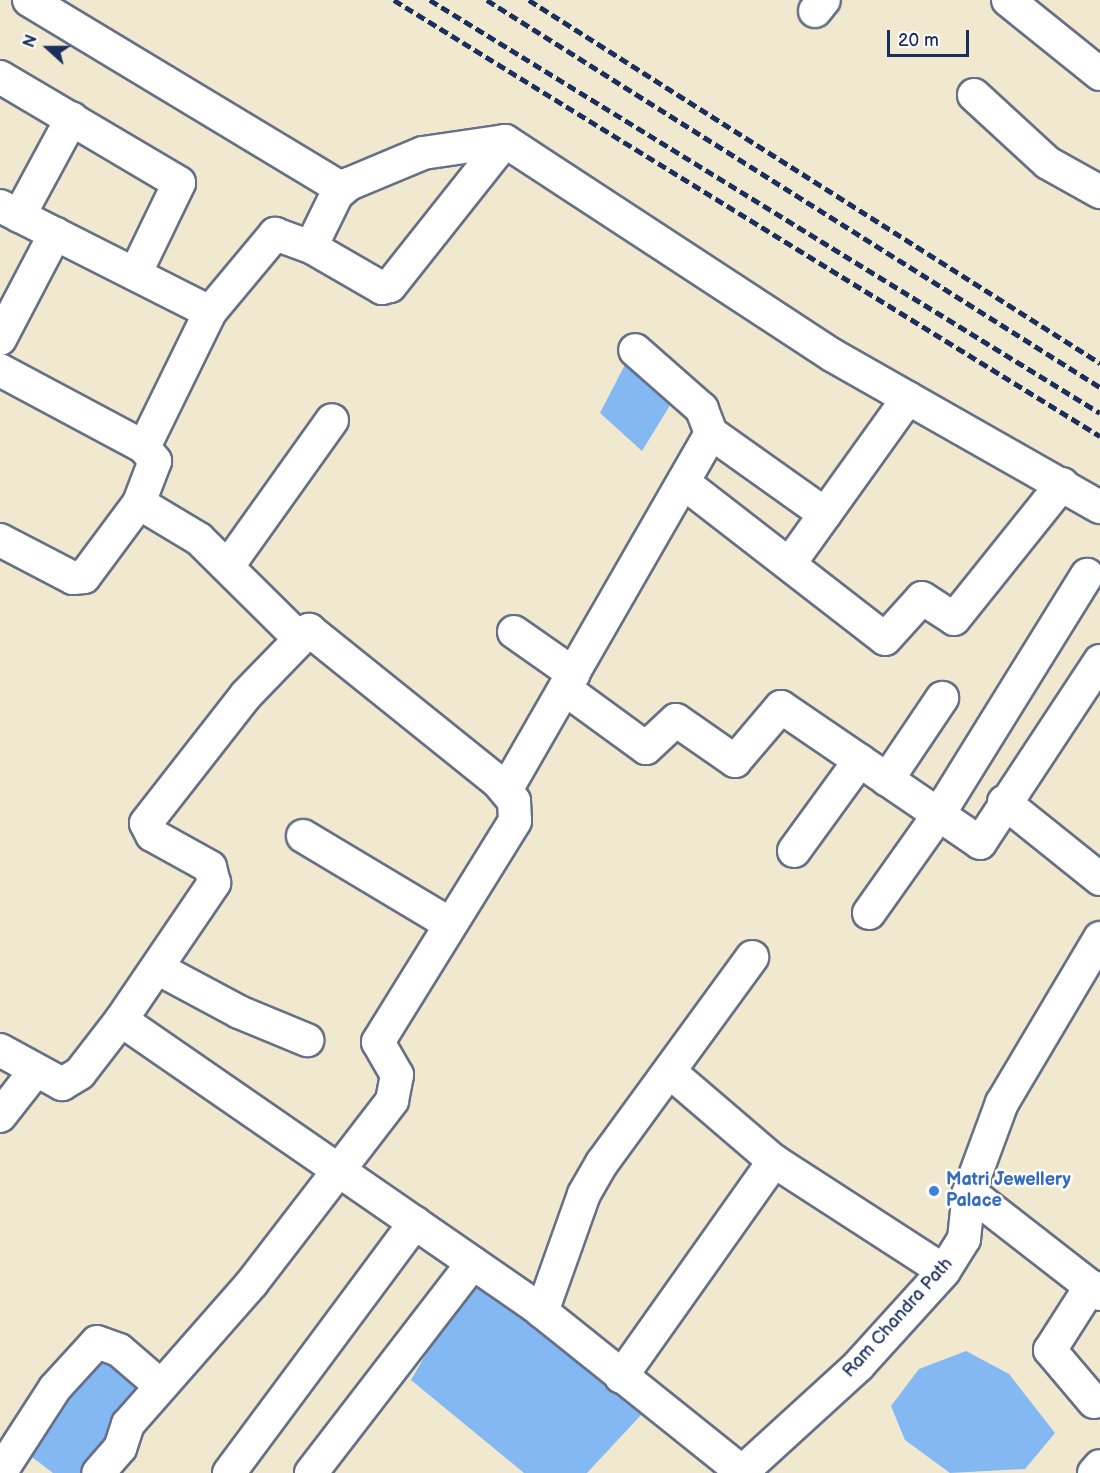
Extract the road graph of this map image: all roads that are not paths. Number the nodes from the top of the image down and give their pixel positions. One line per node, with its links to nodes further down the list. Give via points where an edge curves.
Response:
1 (29, 0): 8 (street)
2 (1027, 5): 3 (street)
3 (1100, 74)
4 (0, 78): 6 (street)
5 (974, 95): 9 (street, via 1048,163)
6 (72, 118): 10 (street); 13 (street, via 179,183)
7 (505, 141): 8 (street, via 423,153); 12 (street, via 390,286 382,288); 18 (street)
8 (342, 189): 12 (street)
9 (1100, 192)
10 (10, 211): 11 (street)
11 (54, 234): 13 (street); 15 (street)
12 (311, 247): 14 (street, via 267,236)
13 (135, 274): 14 (street)
14 (210, 312): 21 (street)
15 (0, 339)
16 (635, 350): 20 (street, via 692,398)
17 (0, 370): 21 (street)
18 (908, 399): 23 (street); 26 (street)
19 (332, 420): 29 (street)
20 (711, 433): 22 (street); 26 (street)
21 (144, 447): 24 (street, via 155,461)
22 (684, 483): 28 (street); 34 (street)
23 (1062, 484): 25 (street); 28 (street, via 954,619 922,598 885,639)
24 (139, 503): 27 (street, via 78,579); 29 (street, via 199,539)
25 (1100, 507)
26 (825, 514): 28 (street)
27 (0, 540)
28 (790, 563)
29 (228, 566): 32 (street)
30 (1088, 575): 40 (street)
31 (514, 632): 34 (street)
32 (300, 639): 38 (street, via 314,631); 48 (street, via 246,695 146,823 152,835 214,874 214,883)
33 (1100, 661): 39 (street)
34 (570, 681): 36 (street, via 646,748 676,720 735,761 781,707); 38 (street)
35 (942, 698): 37 (street)
36 (860, 760): 37 (street); 42 (street)
37 (887, 780): 40 (street)
38 (506, 790): 45 (street, via 514,801 515,821)
39 (1004, 802): 40 (street, via 980,843); 43 (street)
40 (937, 817): 44 (street)
41 (303, 836): 45 (street)
42 (794, 851)
43 (1100, 879)
44 (869, 914)
45 (450, 924): 56 (street, via 378,1042 399,1085)
46 (1100, 938): 57 (street, Ram Chandra Path, via 1002,1103)
47 (752, 957): 53 (street)
48 (157, 968): 49 (street); 50 (street, via 239,1012)
49 (121, 1020): 52 (street, via 73,1081 62,1084); 56 (street)
50 (307, 1040)
51 (0, 1050): 52 (street)
52 (36, 1070): 54 (street)
53 (670, 1072): 55 (street); 62 (street, via 584,1194)
54 (0, 1116)
55 (774, 1161): 60 (street); 63 (street)
56 (341, 1172): 58 (street); 64 (street)
57 (969, 1192): 60 (street, Ram Chandra Path, via 964,1239); 61 (street)
58 (415, 1223): 59 (street); 69 (street)
59 (473, 1263): 62 (street); 70 (street)
60 (944, 1271): 71 (street, Ram Chandra Path, via 858,1366)
61 (1095, 1290): 65 (street, via 1050,1350)
62 (542, 1312): 63 (street)
63 (621, 1377): 71 (street)
64 (161, 1386): 67 (street, via 119,1350 97,1342 55,1388); 68 (street, via 128,1424 120,1448)
65 (1094, 1402)
66 (1100, 1466): 72 (street)
67 (0, 1473)
68 (98, 1473)
69 (229, 1473)
70 (311, 1473)
71 (742, 1473)
72 (1094, 1473)

